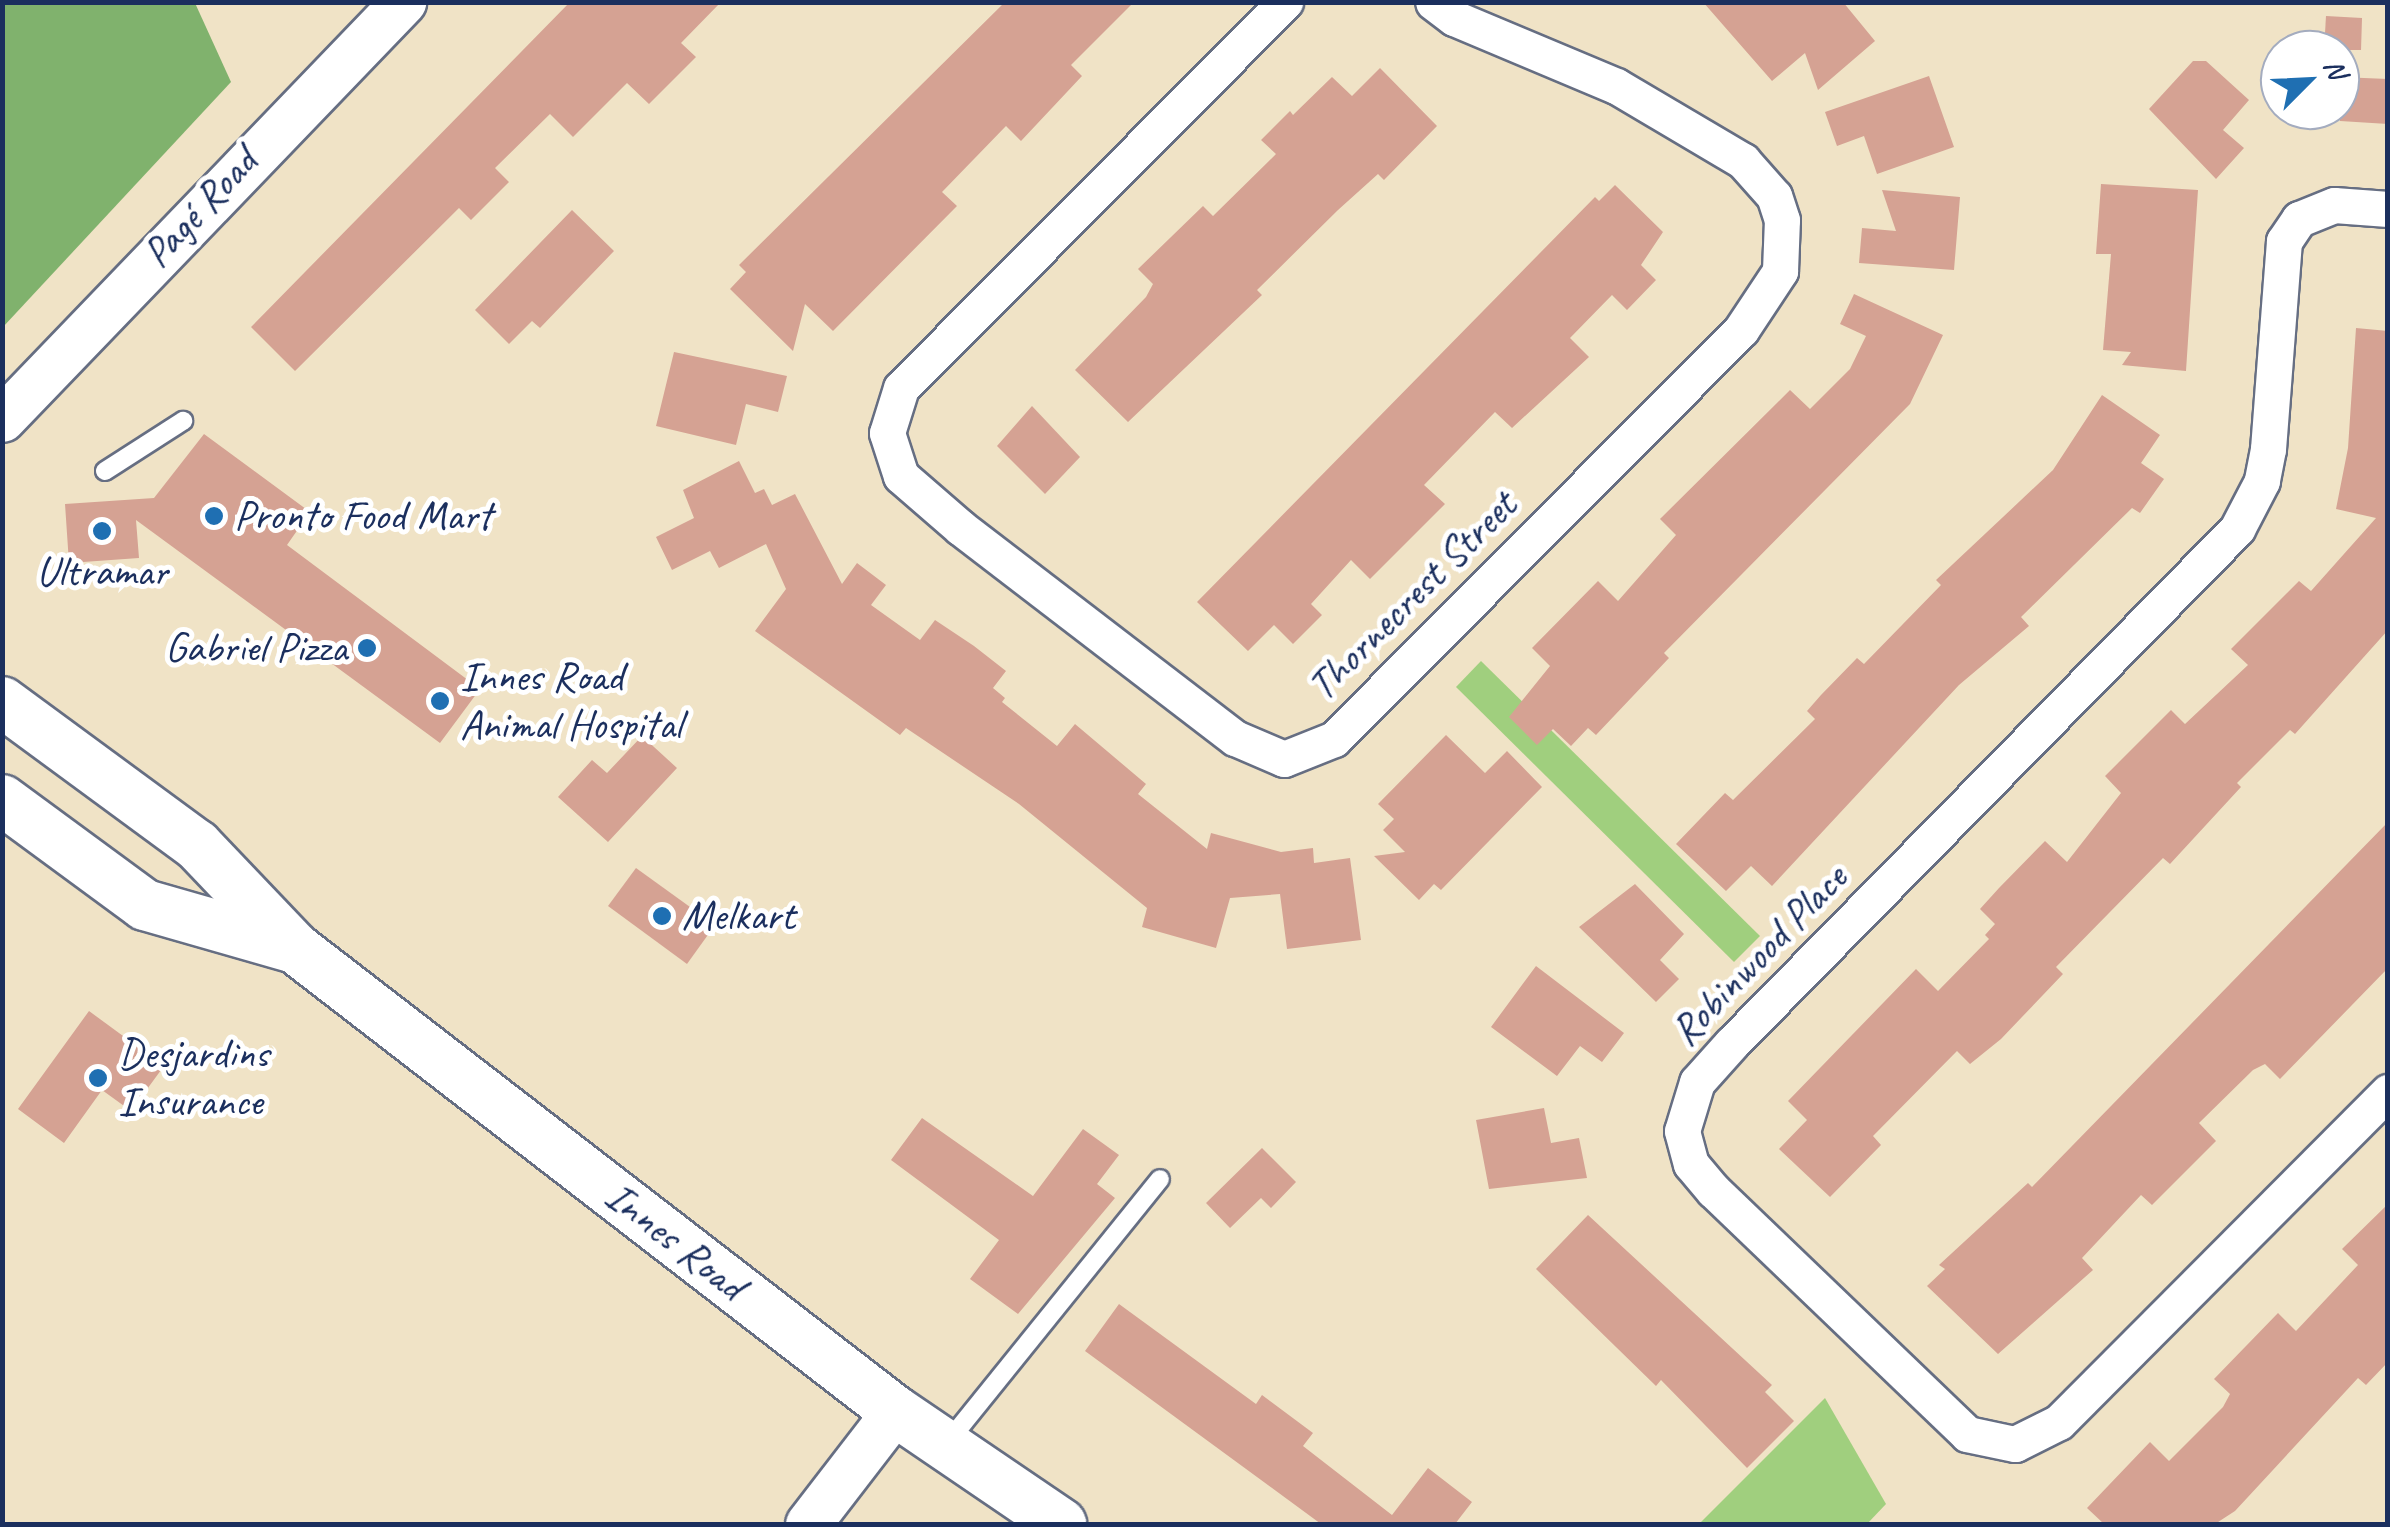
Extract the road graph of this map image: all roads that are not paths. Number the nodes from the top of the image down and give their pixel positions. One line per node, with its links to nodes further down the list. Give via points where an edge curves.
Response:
1 (403, 2): 5 (street, Pagé Road)
2 (1285, 2): 3 (street, Thornecrest Street, via 901,388 888,433 901,476 961,528 1234,738 1284,759 1334,739 1741,330 1780,272 1782,220 1774,196 1743,161 1616,86 1454,18)
3 (1433, 2)
4 (2388, 209): 11 (street, Robinwood Place, via 2334,206 2299,219 2284,241 2268,449 2262,481 2237,529 1732,1044 1697,1082 1682,1131 1691,1164 1714,1191 1954,1422 1990,1443 2015,1444 2059,1422)
5 (2, 419)
6 (184, 421): 7 (lane)
7 (106, 471)
8 (2, 702): 10 (main road, Innes Road, via 198,845)
9 (2, 800): 10 (main road, Innes Road, via 145,906)
10 (295, 948): 13 (main road, Innes Road)
11 (2388, 1092)
12 (1160, 1179): 14 (lane)
13 (894, 1410): 14 (main road, Innes Road); 15 (street)
14 (946, 1446): 16 (main road, Innes Road)
15 (808, 1524)
16 (1061, 1524)

